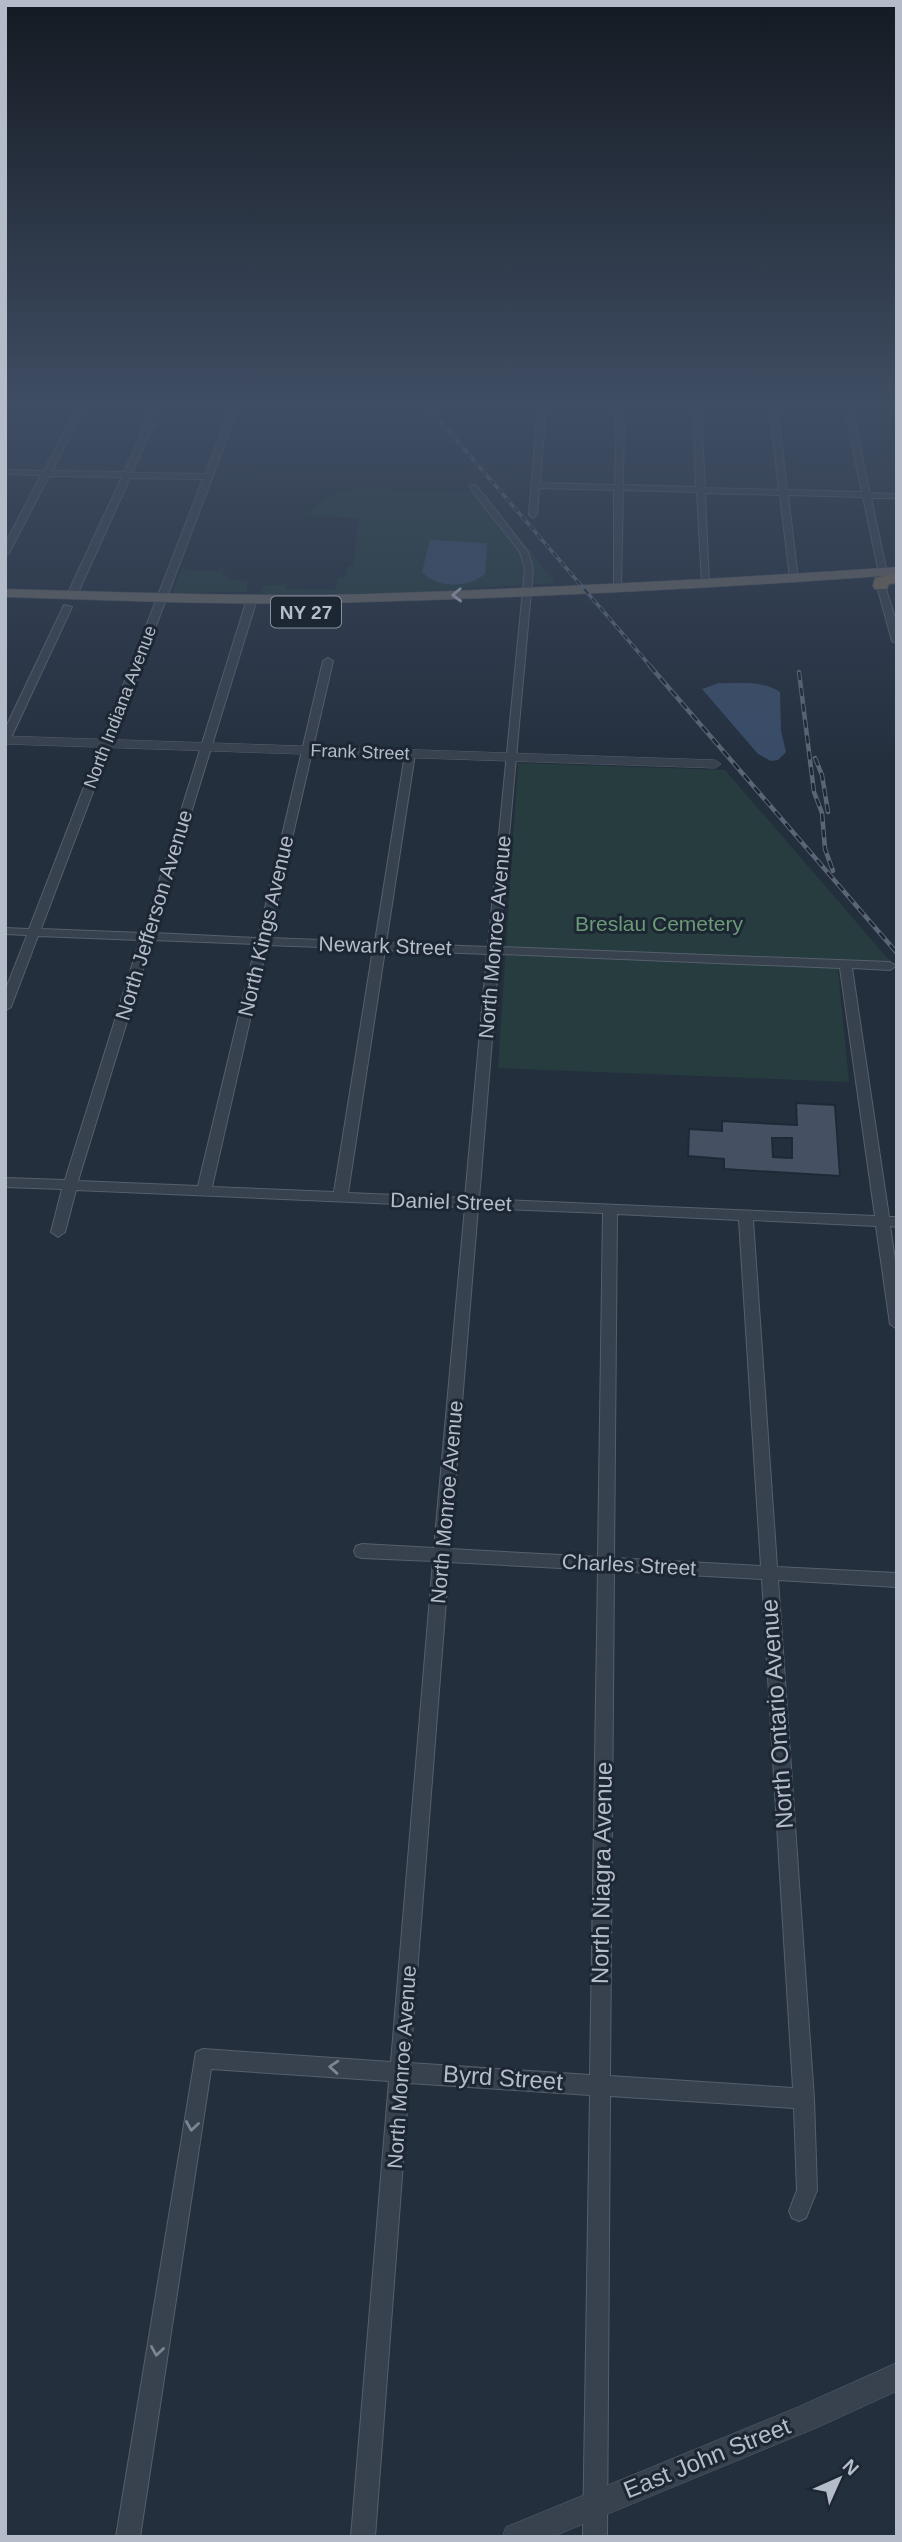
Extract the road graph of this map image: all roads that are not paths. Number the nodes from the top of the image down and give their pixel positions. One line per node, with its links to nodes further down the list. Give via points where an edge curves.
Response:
1 (19, 526): 9 (street)
2 (105, 526): 16 (street)
3 (190, 526): 18 (street, North Indiana Avenue)
4 (503, 526): 15 (street, North Monroe Avenue, via 527,556)
5 (617, 526): 13 (street)
6 (702, 526): 12 (street)
7 (788, 526): 11 (street)
8 (876, 526): 10 (street)
9 (5, 553)
10 (892, 577): 11 (highway, NY 27); 17 (highway, NY 27); 23 (street)
11 (794, 579): 12 (highway, NY 27)
12 (705, 583): 13 (highway, NY 27)
13 (617, 587): 15 (highway, NY 27); 17 (highway, via 617,596)
14 (5, 593): 16 (highway, NY 27)
15 (525, 599): 17 (highway, NY 27); 20 (highway, NY 27, one-way to 20); 21 (highway, NY 27); 31 (street, North Monroe Avenue)
16 (70, 601): 18 (highway, NY 27); 19 (highway, NY 27); 26 (street)
17 (606, 602)
18 (160, 604): 20 (highway, NY 27); 27 (street, North Indiana Avenue)
19 (5, 605)
20 (250, 606): 22 (highway, NY 27); 28 (street, North Jefferson Avenue)
21 (499, 608)
22 (479, 609)
23 (894, 618): 24 (street)
24 (897, 641)
25 (328, 661): 29 (street, North Kings Avenue)
26 (5, 740): 27 (street, Frank Street)
27 (106, 744): 28 (street, Frank Street); 34 (street, North Indiana Avenue)
28 (205, 748): 29 (street, Frank Street); 35 (street, North Jefferson Avenue)
29 (307, 750): 30 (street, Frank Street); 36 (street, North Kings Avenue)
30 (410, 754): 31 (street, Frank Street); 37 (street)
31 (510, 757): 32 (street, Frank Street); 38 (street, North Monroe Avenue)
32 (715, 764)
33 (5, 931): 34 (street, Newark Street)
34 (33, 932): 35 (street, Newark Street); 41 (street, North Indiana Avenue)
35 (148, 936): 36 (street, Newark Street); 43 (street, North Jefferson Avenue)
36 (262, 941): 37 (street, Newark Street); 44 (street, North Kings Avenue)
37 (378, 946): 38 (street, Newark Street); 45 (street)
38 (494, 949): 39 (street, Newark Street); 46 (street, North Monroe Avenue)
39 (846, 965): 40 (street, Newark Street); 49 (street)
40 (890, 966)
41 (5, 1007)
42 (5, 1182): 43 (street, Daniel Street)
43 (70, 1185): 44 (street, Daniel Street); 50 (street, North Jefferson Avenue)
44 (204, 1191): 45 (street, Daniel Street)
45 (340, 1198): 46 (street, Daniel Street)
46 (474, 1203): 47 (street, Daniel Street); 53 (street, North Monroe Avenue)
47 (610, 1210): 48 (street, Daniel Street); 54 (street, North Niagra Avenue)
48 (746, 1216): 49 (street, Daniel Street); 55 (street, North Ontario Avenue)
49 (889, 1222): 51 (street)
50 (58, 1232)
51 (897, 1324)
52 (362, 1551): 53 (street, Charles Street)
53 (442, 1556): 54 (street, Charles Street); 57 (street, North Monroe Avenue)
54 (604, 1563): 55 (street, Charles Street); 58 (street, North Niagra Avenue)
55 (768, 1571): 56 (street, Charles Street); 59 (street, North Ontario Avenue)
56 (897, 1580)
57 (402, 2072): 58 (street, Byrd Street); 63 (street, Byrd Street, one-way to 63, via 202,2059); 64 (street, North Monroe Avenue)
58 (600, 2084): 59 (street, Byrd Street); 62 (street, North Niagra Avenue)
59 (804, 2099): 60 (street, North Ontario Avenue, via 807,2190)
60 (799, 2211)
61 (897, 2377): 62 (street, East John Street)
62 (595, 2503): 65 (street, East John Street); 66 (street, North Niagra Avenue)
63 (128, 2537)
64 (363, 2537)
65 (516, 2537)
66 (595, 2537)

